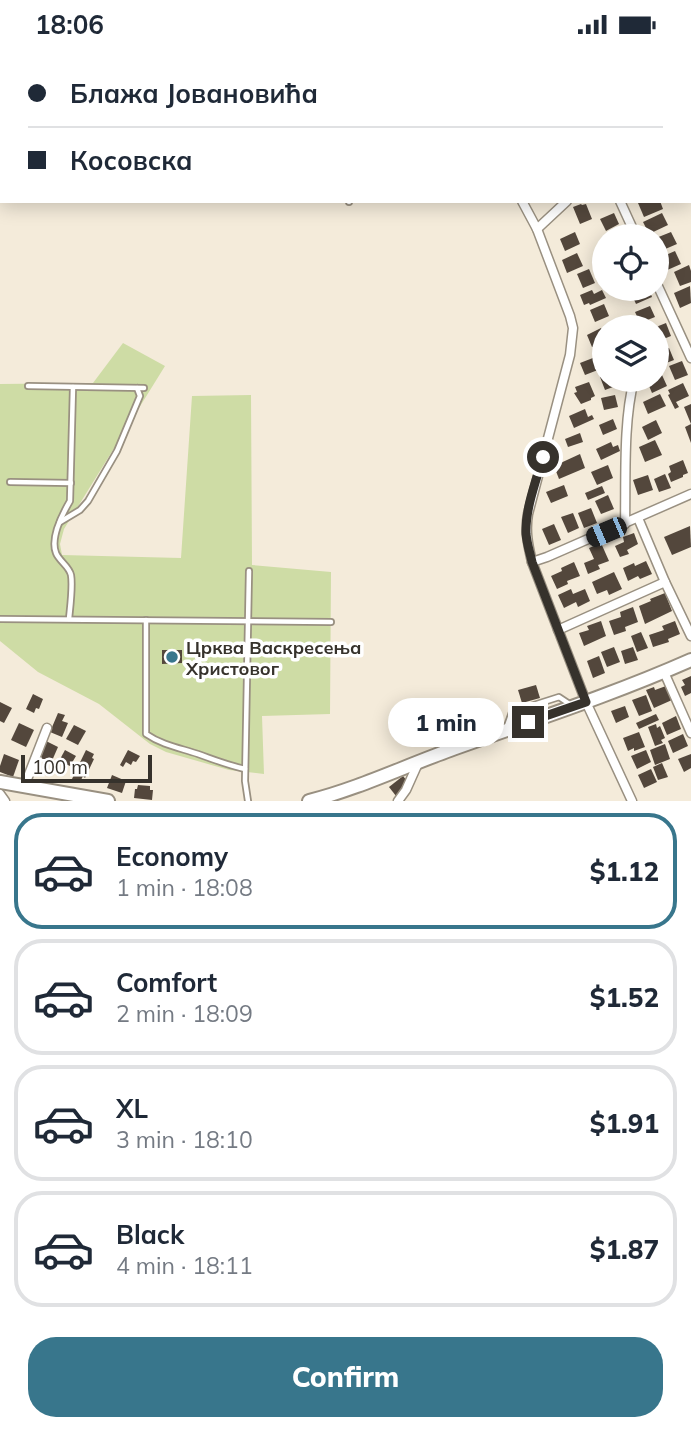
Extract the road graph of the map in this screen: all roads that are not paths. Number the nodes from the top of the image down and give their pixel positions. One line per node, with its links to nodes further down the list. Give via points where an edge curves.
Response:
1 (523, 203): 5 (street)
2 (565, 203): 5 (street)
3 (621, 203): 4 (street)
4 (631, 224)
5 (537, 229): 19 (street, via 573,328 528,514)
6 (665, 301): 7 (street)
7 (691, 358)
8 (29, 386): 9 (lane)
9 (73, 387): 10 (lane); 14 (lane)
10 (137, 388): 11 (lane); 17 (lane, via 140,396 99,485 80,510)
11 (144, 388)
12 (631, 392): 18 (street)
13 (10, 482): 14 (lane)
14 (71, 483): 17 (lane, via 70,501)
15 (691, 494): 16 (street)
16 (638, 518): 18 (street); 21 (street)
17 (59, 523): 23 (lane, via 56,553 71,575)
18 (625, 524): 19 (street)
19 (532, 562): 27 (street)
20 (249, 571): 25 (lane)
21 (665, 582): 27 (street); 28 (street)
22 (0, 619): 23 (lane)
23 (69, 619): 24 (lane)
24 (146, 620): 25 (lane); 35 (lane, via 146,734)
25 (248, 621): 26 (lane); 35 (lane)
26 (331, 622)
27 (558, 630): 31 (street)
28 (691, 636)
29 (691, 660): 30 (street)
30 (664, 672): 31 (street); 33 (street)
31 (586, 702): 34 (street); 44 (street)
32 (47, 728): 37 (street)
33 (691, 733)
34 (419, 761): 42 (street); 43 (street)
35 (245, 769): 41 (lane)
36 (0, 782): 37 (street)
37 (24, 787): 40 (street)
38 (0, 794): 39 (street)
39 (5, 801)
40 (108, 801)
41 (248, 801)
42 (309, 801)
43 (398, 801)
44 (632, 801)

